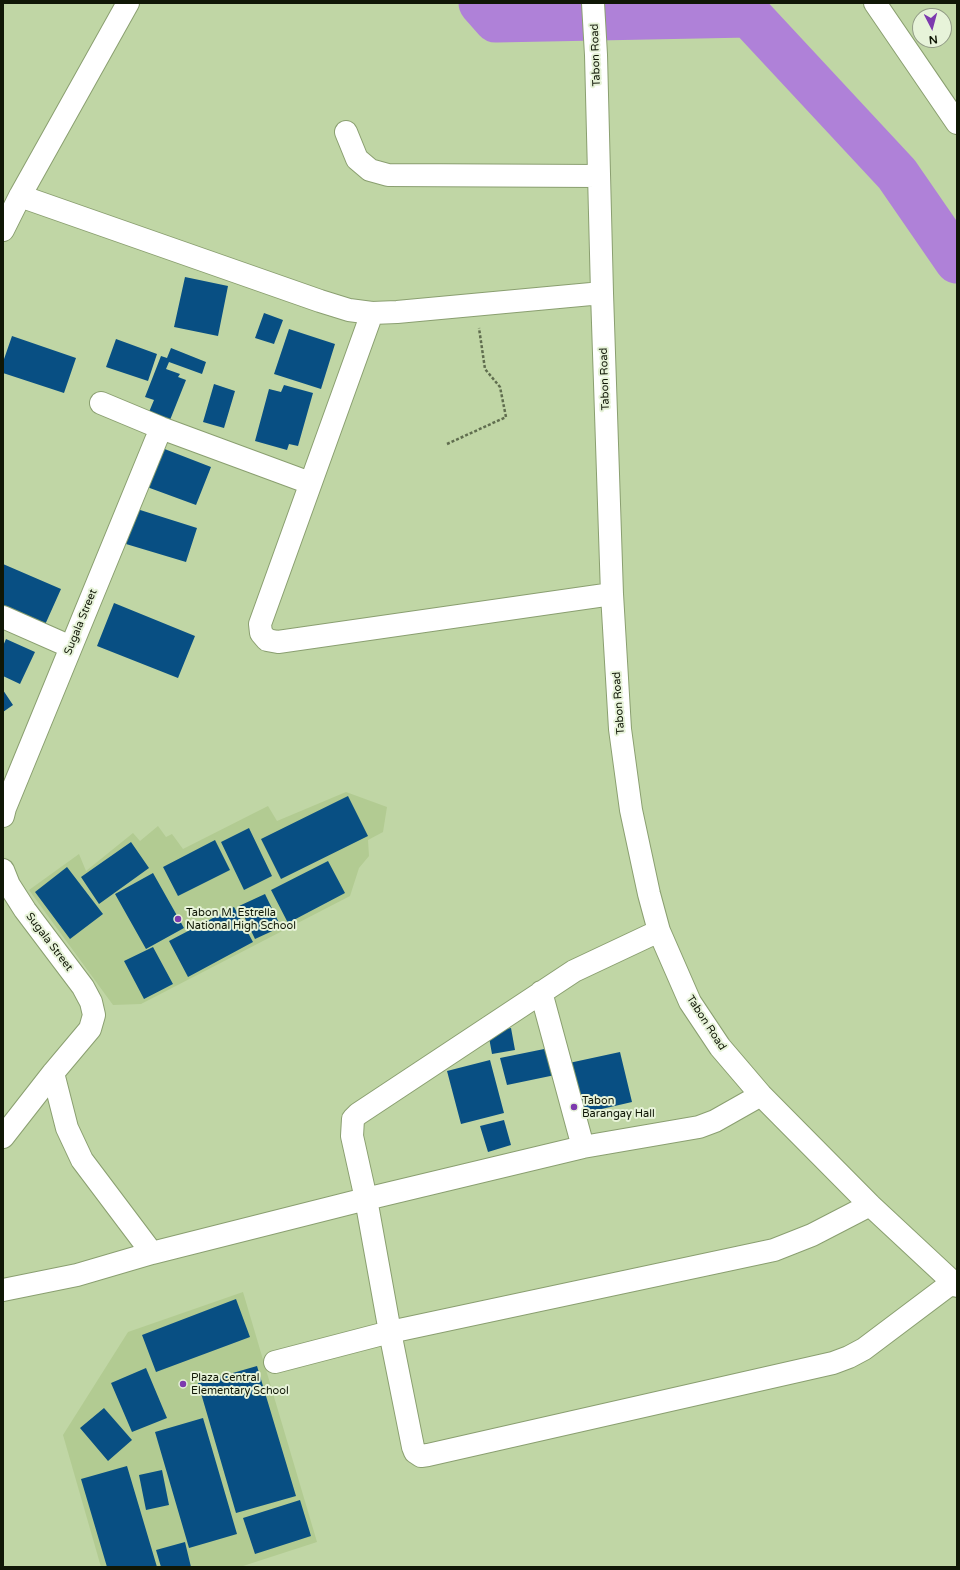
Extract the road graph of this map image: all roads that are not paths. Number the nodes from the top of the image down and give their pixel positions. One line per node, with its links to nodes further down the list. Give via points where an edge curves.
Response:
1 (128, 3): 7 (street)
2 (593, 3): 6 (street, Tabon Road)
3 (875, 3): 4 (street)
4 (957, 123)
5 (346, 132): 6 (street, via 357,158 370,170 388,175)
6 (599, 176): 9 (street, Tabon Road)
7 (20, 196): 8 (street); 10 (street, via 320,301 349,310)
8 (3, 230)
9 (602, 293): 10 (street); 14 (street, Tabon Road)
10 (372, 313): 13 (street)
11 (101, 403): 12 (street)
12 (161, 428): 13 (street); 16 (street, Sugala Street)
13 (310, 483): 14 (street, via 260,624 261,633 267,640 278,642)
14 (612, 594): 19 (street, Tabon Road, via 620,728 631,810)
15 (3, 617): 16 (street)
16 (71, 647): 17 (street, Sugala Street)
17 (3, 816)
18 (3, 870): 21 (street, Sugala Street, via 25,910 83,987 91,1002 94,1015 90,1028)
19 (659, 931): 20 (street, via 574,971); 22 (street, Tabon Road, via 690,1002 720,1047)
20 (541, 992): 24 (street); 25 (street, via 353,1119 352,1136)
21 (53, 1073): 23 (street); 27 (street, via 67,1128 82,1160)
22 (761, 1095): 24 (street, via 700,1127); 26 (street, Tabon Road)
23 (3, 1137)
24 (583, 1147): 25 (street)
25 (366, 1199): 27 (street); 30 (street)
26 (870, 1205): 28 (street, Tabon Road); 30 (street, via 812,1235 774,1250)
27 (152, 1252): 29 (street, via 77,1276)
28 (955, 1284): 30 (street, via 864,1349 833,1363 422,1456 415,1452 413,1446)
29 (3, 1290)
30 (390, 1332): 31 (street)
31 (275, 1362)

